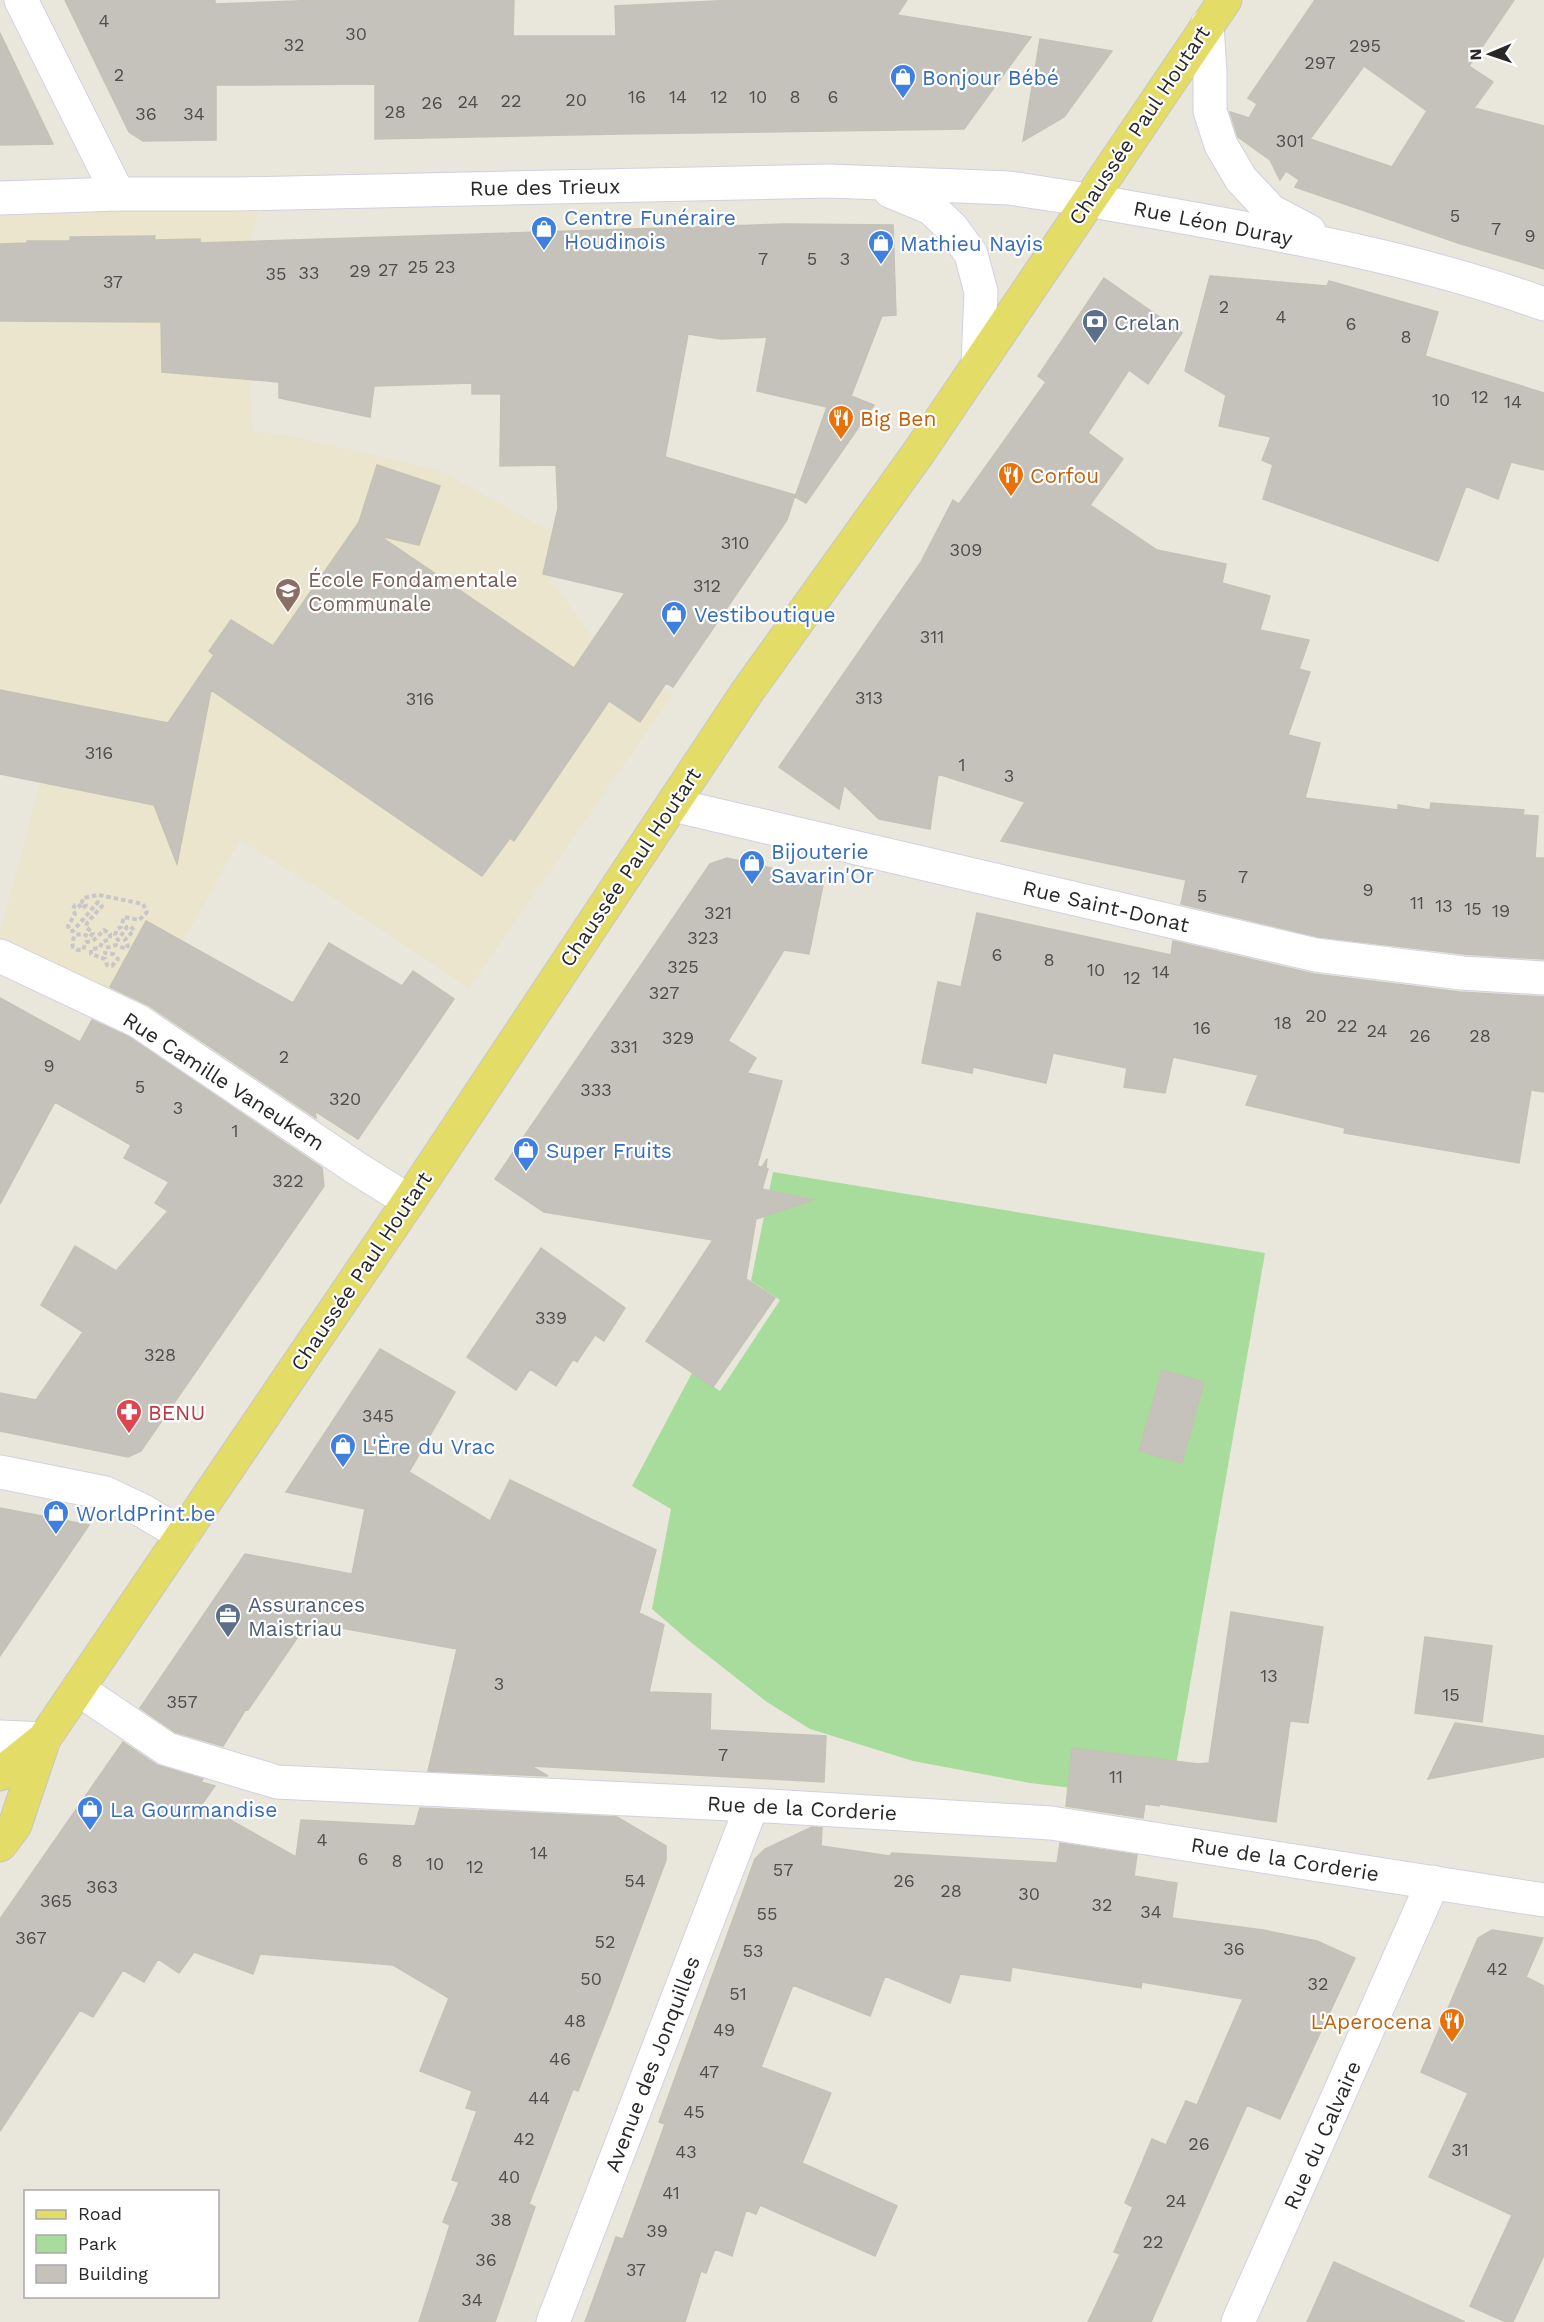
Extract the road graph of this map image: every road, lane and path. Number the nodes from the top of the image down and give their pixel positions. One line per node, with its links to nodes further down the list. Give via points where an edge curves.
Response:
1 (21, 0): 4 (street)
2 (1216, 12): 6 (main road, Chaussée Paul Houtart); 7 (street, Rue Léon Duray, via 1210,111 1221,145 1241,179 1271,211)
3 (872, 183): 4 (street, Rue des Trieux); 6 (street, Rue des Trieux, via 1009,188); 9 (street, via 931,208 971,254 981,292)
4 (118, 194): 5 (street, Rue des Trieux)
5 (0, 198)
6 (1088, 200): 7 (street, Rue Léon Duray); 9 (main road, Chaussée Paul Houtart)
7 (1337, 246): 8 (street, Rue Léon Duray, via 1497,287)
8 (1544, 304)
9 (978, 364): 10 (main road, Chaussée Paul Houtart, via 747,692)
10 (673, 805): 13 (street, Rue Saint-Donat, via 1316,955 1462,973); 14 (main road, Chaussée Paul Houtart)
11 (98, 937): 11 (path, via 86,942 83,950 72,946 75,934 90,937 93,933 87,923 102,906 98,902 69,931 75,905 86,907 81,902 83,898 99,895 143,904 147,912 142,920 124,917 117,929 118,940 127,927 134,930 125,939 126,949 116,945 106,948 105,953 118,959 112,966 92,954 91,949 100,948 102,942 111,939 105,930)
12 (0, 956): 14 (street, Rue Camille Vaneukem, via 138,1021)
13 (1544, 978)
14 (409, 1201): 16 (main road, Chaussée Paul Houtart)
15 (0, 1472): 16 (street, via 105,1493)
16 (183, 1535): 17 (main road, Chaussée Paul Houtart)
17 (78, 1689): 19 (main road, Chaussée Paul Houtart); 21 (street, Rue de la Corderie, via 167,1749 277,1782)
18 (0, 1737): 19 (street)
19 (44, 1739): 20 (main road, Chaussée Paul Houtart); 22 (main road, Chaussée Paul Houtart, via 15,1824)
20 (0, 1774)
21 (752, 1805): 23 (street, Rue de la Corderie, via 1051,1823); 25 (street, Avenue des Jonquilles)
22 (0, 1845)
23 (1433, 1882): 24 (street, Rue de la Corderie); 26 (street, Rue du Calvaire)
24 (1544, 1900)
25 (553, 2322)
26 (1239, 2322)

